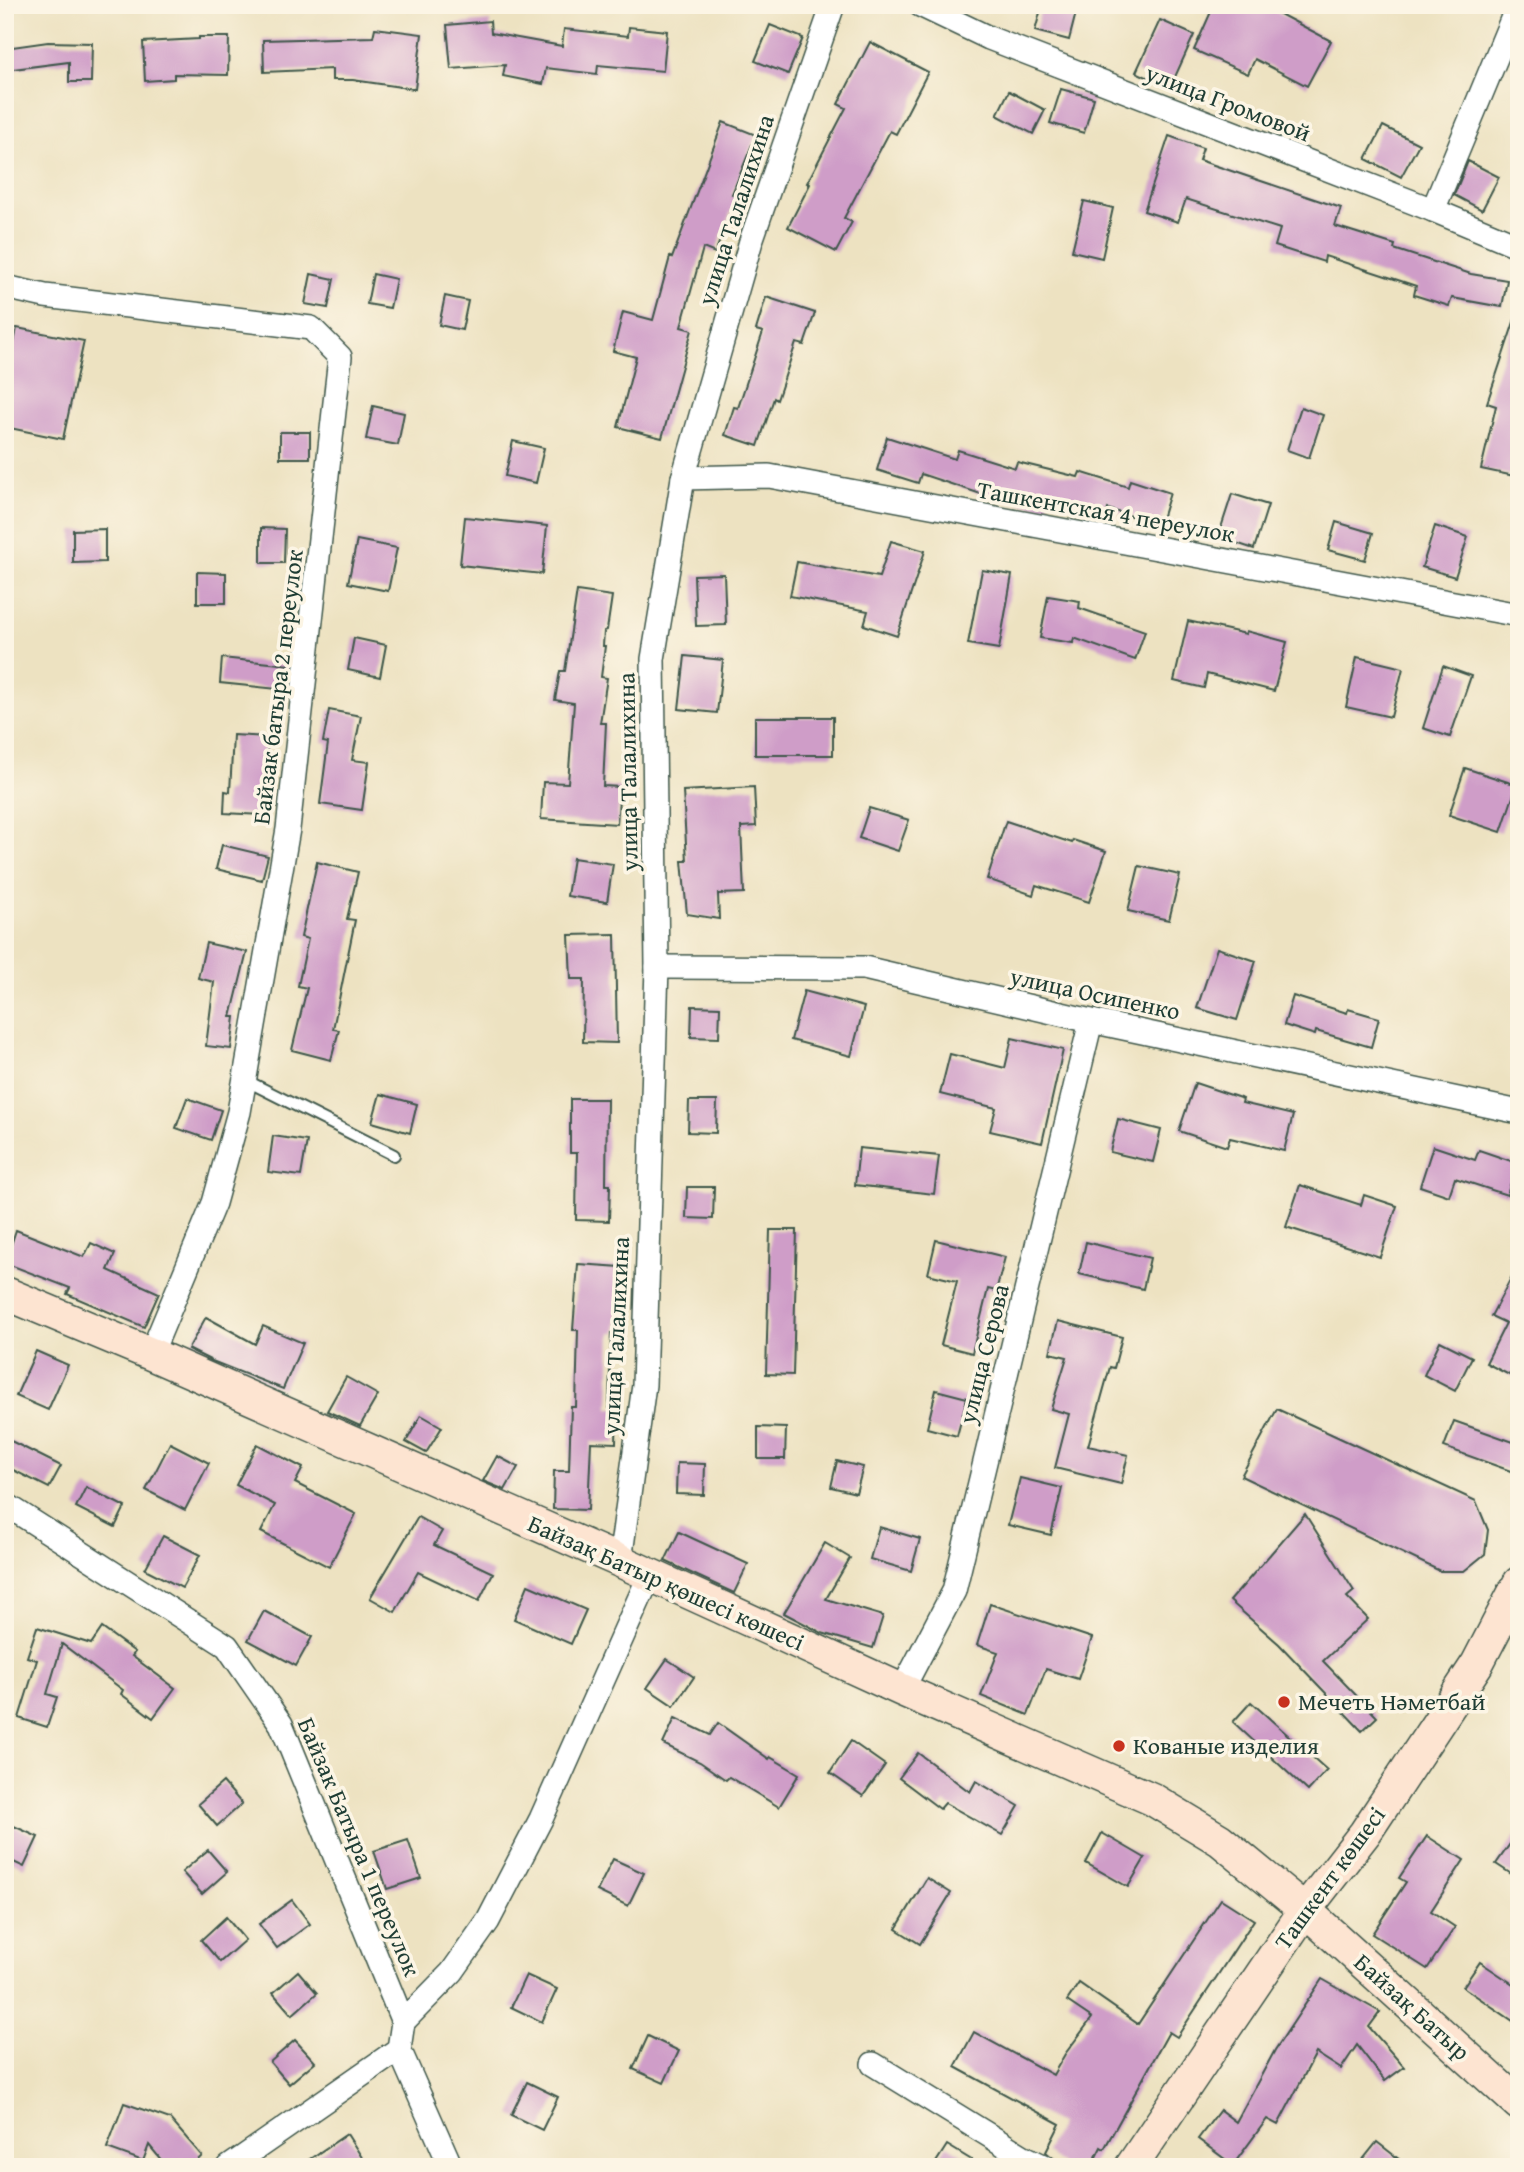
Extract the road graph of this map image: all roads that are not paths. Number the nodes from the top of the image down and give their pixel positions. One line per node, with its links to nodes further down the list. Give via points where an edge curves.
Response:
1 (833, 5): 7 (street, улица Талалихина, via 751,241)
2 (920, 5): 4 (street, улица Громовой, via 989,38)
3 (1518, 5): 4 (street)
4 (1433, 210): 5 (street, улица Громовой)
5 (1519, 246)
6 (5, 287): 11 (street, Байзак батыра 2 переулок, via 45,296 311,328 340,357 288,829)
7 (683, 478): 8 (street, Ташкентская 4 переулок, via 769,476); 9 (street, улица Талалихина, via 653,659)
8 (1519, 615)
9 (657, 967): 10 (street, улица Осипенко, via 864,968); 17 (street, улица Талалихина, via 644,1385)
10 (1091, 1021): 12 (street, улица Осипенко); 20 (street, улица Серова, via 954,1591)
11 (245, 1080): 13 (lane); 15 (street, Байзак батыра 2 переулок, via 214,1203)
12 (1519, 1112)
13 (394, 1155)
14 (5, 1293): 15 (main road, Байзақ Батыр қөшесі көшесі)
15 (151, 1354): 17 (main road, Байзақ Батыр қөшесі көшесі)
16 (5, 1504): 22 (street, Байзак Батыра 1 переулок, via 227,1646 281,1724)
17 (620, 1561): 18 (main road, Байзақ Батыр қөшесі көшесі)
18 (649, 1577): 20 (main road, Байзақ Батыр қөшесі көшесі); 22 (street, via 541,1819 488,1921 452,1972)
19 (1519, 1583): 21 (main road, Ташкент көшесі, via 1470,1676 1365,1833)
20 (902, 1690): 21 (main road, Байзақ Батыр қөшесі көшесі, via 1152,1799 1220,1840)
21 (1305, 1910): 25 (main road, Байзақ Батыр); 29 (main road, Ташкент көшесі)
22 (403, 2022): 23 (street)
23 (399, 2049): 26 (street); 27 (street)
24 (873, 2064): 28 (street)
25 (1519, 2104)
26 (229, 2167)
27 (451, 2167)
28 (1045, 2167)
29 (1131, 2167)

